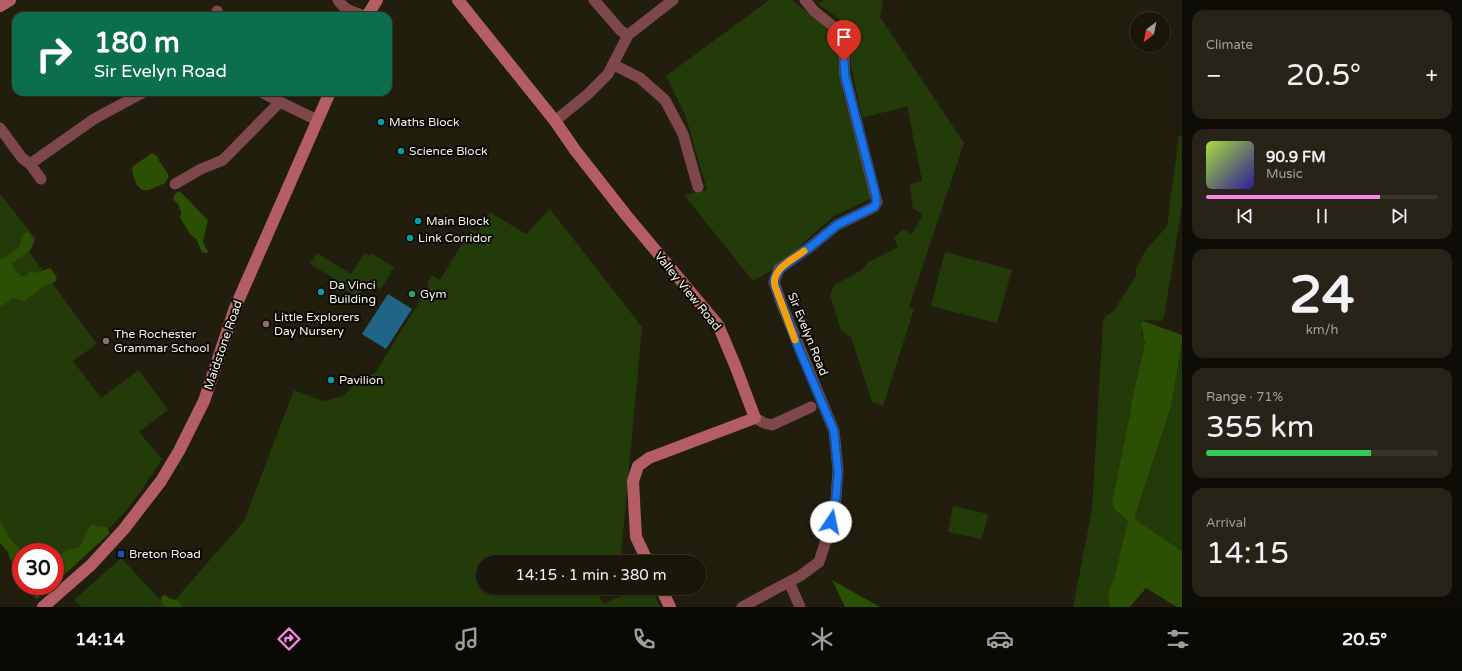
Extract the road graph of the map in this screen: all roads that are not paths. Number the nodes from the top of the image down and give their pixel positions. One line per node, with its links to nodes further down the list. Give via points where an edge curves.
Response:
1 (10, 0): 8 (street)
2 (338, 0): 9 (street, via 340,5)
3 (376, 0): 10 (street)
4 (458, 0): 18 (street, Valley View Road)
5 (594, 0): 11 (street, via 621,31)
6 (673, 0): 11 (street)
7 (805, 0): 27 (street, Sir Evelyn Road, via 814,11 843,34 845,76 877,200 874,207 837,225 783,266 774,279 782,305 833,429 838,470 833,514 820,560 810,570)
8 (0, 6)
9 (354, 12)
10 (369, 12)
11 (628, 35): 12 (street)
12 (614, 64): 18 (street, via 608,74 588,94); 23 (street, via 640,78 665,100 683,134)
13 (137, 96): 20 (street, via 94,119)
14 (268, 96): 16 (street)
15 (328, 96): 17 (street, Maidstone Road)
16 (280, 102): 17 (street); 22 (street, via 223,160)
17 (317, 120): 29 (street, Maidstone Road, via 238,302 204,401 179,451 161,482 124,529 91,565)
18 (555, 121): 25 (street, Valley View Road, via 626,215 718,324)
19 (2, 136): 20 (street)
20 (30, 164): 21 (street)
21 (41, 179)
22 (175, 184)
23 (698, 187)
24 (811, 407): 25 (street, via 772,425)
25 (755, 418): 26 (street, via 649,458 638,466 633,481 636,537)
26 (645, 555)
27 (789, 582): 31 (street, Sir Evelyn Road); 32 (street)
28 (664, 595): 30 (street)
29 (43, 607)
30 (670, 607)
31 (742, 607)
32 (800, 607)

